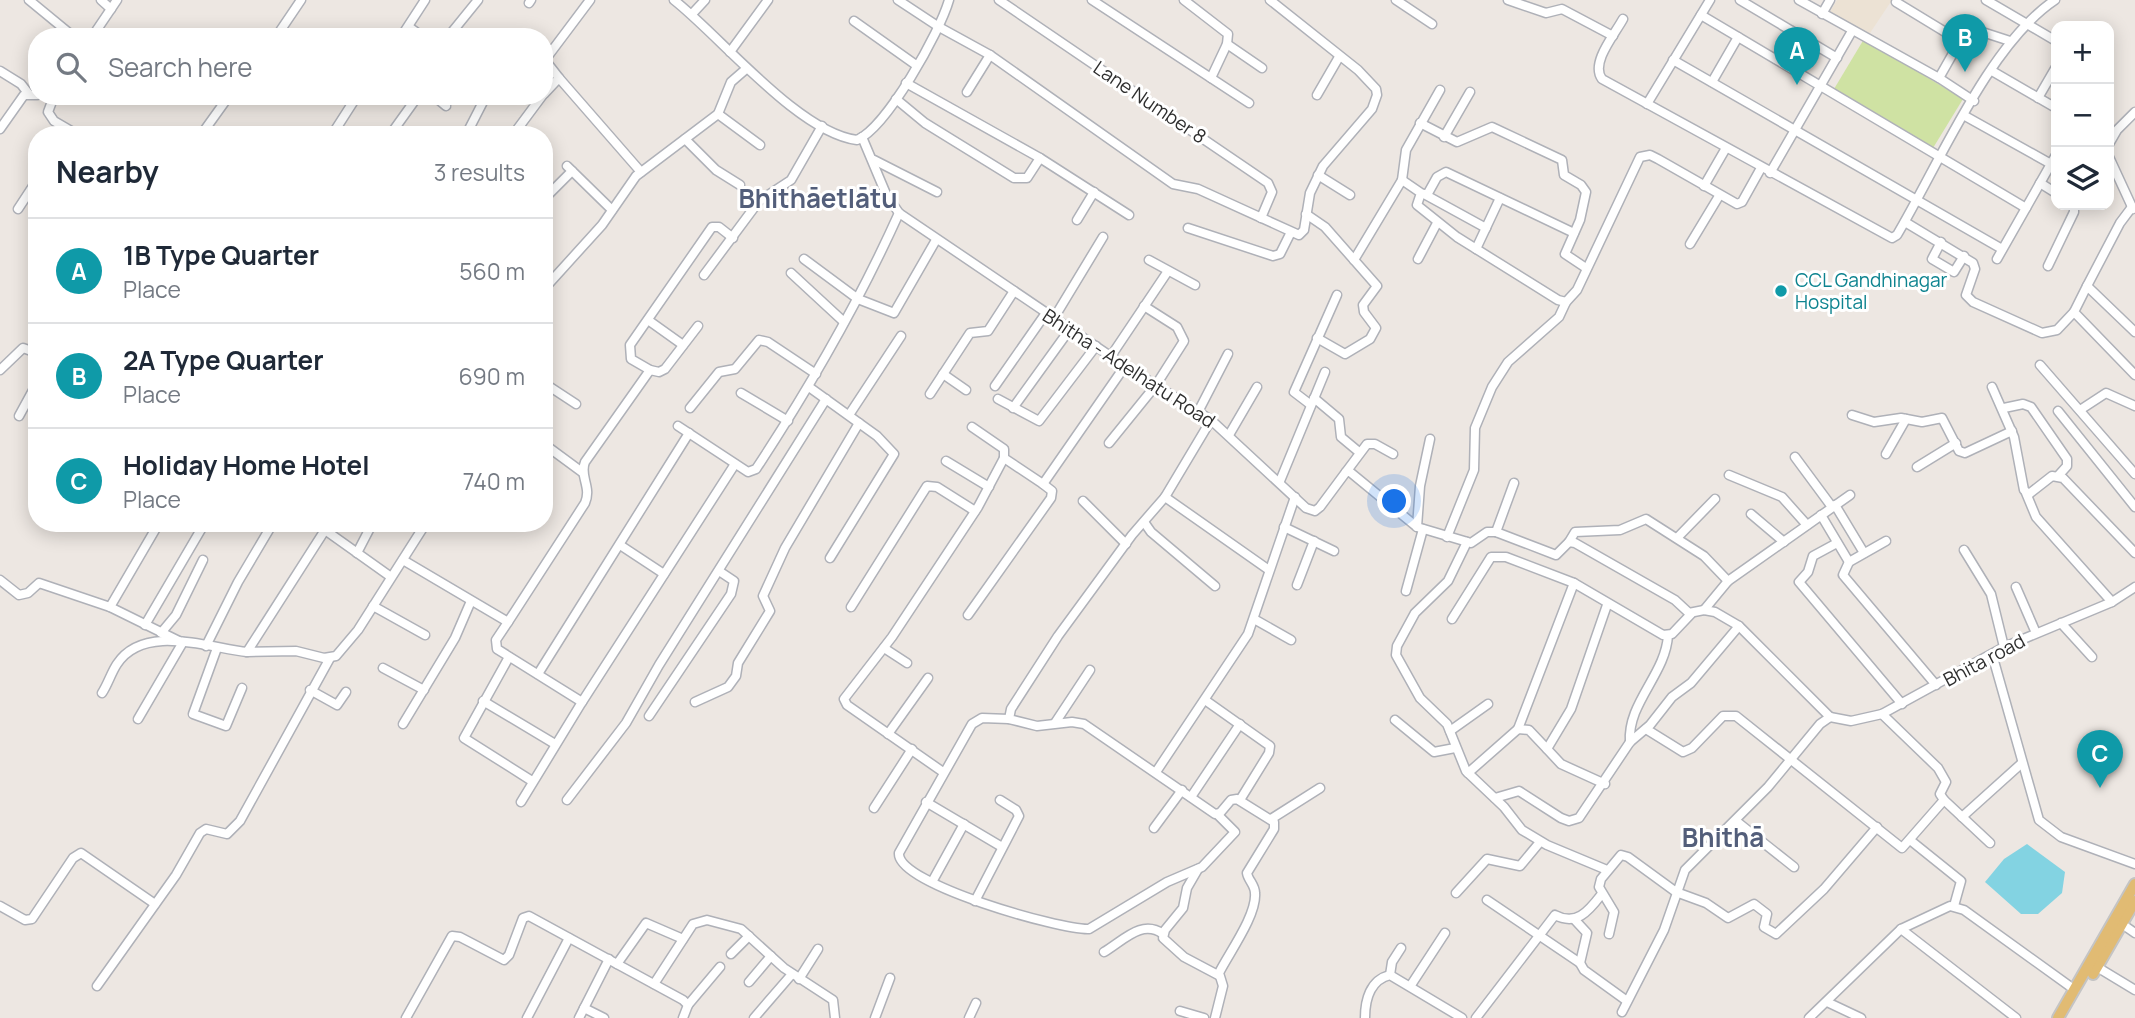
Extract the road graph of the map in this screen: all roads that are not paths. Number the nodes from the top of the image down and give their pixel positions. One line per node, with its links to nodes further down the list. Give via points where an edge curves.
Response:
1 (29, 0): 36 (street)
2 (101, 0): 26 (street)
3 (117, 0): 26 (street)
4 (301, 0): 38 (street)
5 (425, 0): 34 (street)
6 (478, 0): 39 (street)
7 (590, 0): 48 (street)
8 (674, 0): 27 (street)
9 (705, 0): 27 (street)
10 (768, 0): 49 (street)
11 (898, 0): 35 (street)
12 (949, 0): 35 (street)
13 (999, 0): 137 (street, Lane Number 8, via 1268,183 1272,191)
14 (1092, 0): 63 (street)
15 (1184, 0): 47 (street, via 1228,34)
16 (1269, 0): 51 (street)
17 (1396, 0): 32 (street)
18 (1508, 0): 42 (street, via 1546,13 1562,9)
19 (1710, 0): 29 (street)
20 (1740, 0): 40 (street)
21 (1799, 0): 28 (street)
22 (1830, 0): 28 (street)
23 (1986, 0): 33 (street)
24 (2055, 0): 33 (street)
25 (1896, 2): 45 (street)
26 (111, 9): 37 (street)
27 (692, 14): 49 (street)
28 (1822, 14): 41 (street)
29 (1701, 15): 43 (street); 54 (street)
30 (1623, 19): 42 (street)
31 (854, 21): 55 (street)
32 (1432, 24)
33 (2025, 24): 44 (street); 46 (street)
34 (409, 27)
35 (939, 27): 50 (street); 55 (street)
36 (63, 28)
37 (98, 28)
38 (282, 28)
39 (455, 28)
40 (1792, 31): 52 (street); 53 (street)
41 (1852, 31): 52 (street); 64 (street)
42 (1613, 36): 79 (street, via 1598,64 1598,75)
43 (1738, 37): 53 (street); 65 (street)
44 (2051, 38)
45 (1960, 41): 46 (street, via 1973,29); 64 (street)
46 (2010, 41): 60 (street)
47 (1227, 44): 56 (street); 63 (street)
48 (553, 49)
49 (730, 52): 57 (street)
50 (990, 55): 71 (street); 137 (street, via 1173,184)
51 (1339, 57): 73 (street); 114 (street, via 1376,89 1376,102)
52 (1837, 58): 68 (street)
53 (1776, 59): 68 (street)
54 (1674, 60): 65 (street); 79 (street)
55 (916, 65): 66 (street)
56 (1262, 68)
57 (746, 69): 88 (street, via 731,82); 97 (street)
58 (553, 70): 62 (street)
59 (0, 71): 69 (street)
60 (1992, 71): 74 (street); 76 (street)
61 (2051, 76): 74 (street)
62 (559, 78): 67 (street); 112 (street)
63 (1211, 78): 78 (street)
64 (1939, 78): 76 (street)
65 (1712, 82): 100 (street)
66 (906, 83): 75 (street); 106 (street)
67 (553, 84)
68 (1821, 85): 100 (street); 107 (street)
69 (28, 89)
70 (1440, 90): 90 (street)
71 (967, 92)
72 (1470, 92): 101 (street)
73 (1317, 95)
74 (2038, 98): 86 (street)
75 (896, 99): 102 (street); 106 (street, via 925,123 1014,178 1027,178)
76 (1974, 101): 89 (street)
77 (28, 102): 99 (street)
78 (1249, 103)
79 (1647, 104): 105 (street)
80 (51, 105): 91 (street, via 49,115)
81 (223, 105): 92 (street)
82 (351, 105): 93 (street)
83 (412, 105): 94 (street)
84 (481, 105): 95 (street)
85 (536, 105): 96 (street)
86 (2051, 105)
87 (2135, 113): 98 (street)
88 (718, 114): 103 (street); 104 (street)
89 (1965, 116): 107 (street); 109 (street)
90 (1420, 123): 101 (street); 115 (street, via 1406,150)
91 (61, 126)
92 (207, 126)
93 (338, 126)
94 (396, 126)
95 (471, 126)
96 (520, 126)
97 (822, 126): 102 (street, via 841,136); 146 (street, via 790,180 759,201)
98 (2114, 126)
99 (0, 129)
100 (1795, 129): 113 (street); 128 (street)
101 (1444, 136): 144 (street, via 1461,141 1492,127 1562,160 1564,175 1586,192)
102 (862, 138): 108 (street, Bhitha - Adelhatu Road)
103 (685, 139): 112 (street); 117 (street)
104 (760, 145)
105 (1726, 148): 111 (street); 118 (street)
106 (1040, 158): 122 (street)
107 (1940, 158): 128 (street); 130 (street)
108 (874, 160): 121 (street); 134 (street, Bhitha - Adelhatu Road, via 886,194)
109 (2051, 164): 116 (street)
110 (2114, 167): 129 (street)
111 (1761, 168): 113 (street); 126 (street, via 1742,202 1733,203)
112 (641, 172): 132 (street)
113 (1770, 173): 139 (street, via 1892,238)
114 (1318, 175): 125 (street); 135 (street)
115 (1402, 180): 124 (street); 157 (street)
116 (2040, 183): 120 (street); 130 (street)
117 (740, 185)
118 (1704, 186): 126 (street); 159 (street, via 1650,155 1640,157)
119 (553, 189): 132 (street, via 570,169)
120 (2051, 190)
121 (937, 192)
122 (1094, 192): 136 (street); 138 (street)
123 (28, 194): 131 (street)
124 (1424, 194): 127 (street, via 1446,172); 140 (street, via 1417,205); 142 (street)
125 (1350, 195)
126 (1720, 195): 149 (street)
127 (1500, 198): 142 (street); 144 (street)
128 (1916, 200): 139 (street); 151 (street)
129 (2133, 205): 165 (street)
130 (2026, 208): 151 (street)
131 (18, 209)
132 (612, 210): 163 (street)
133 (2074, 210): 158 (street)
134 (899, 213): 147 (street, Bhitha - Adelhatu Road); 168 (street)
135 (1306, 214): 143 (street, via 1301,234); 157 (street)
136 (1129, 215)
137 (1261, 218): 143 (street)
138 (1077, 220)
139 (1905, 222): 148 (street)
140 (1437, 223): 150 (street); 154 (street)
141 (1188, 228): 143 (street, via 1273,256 1280,254)
142 (1486, 228): 150 (street)
143 (1290, 232)
144 (1574, 233): 159 (street, via 1564,254)
145 (1102, 237): 172 (street)
146 (733, 238): 162 (street); 173 (street, via 712,227)
147 (936, 240): 166 (street, Bhitha - Adelhatu Road); 168 (street, via 897,311 889,314)
148 (1941, 242): 152 (street); 152 (street, via 1932,259 1950,270 1954,272)
149 (1690, 244)
150 (1476, 249): 169 (street)
151 (2002, 249): 155 (street)
152 (1964, 256): 171 (street, via 1975,266 1966,291 1973,302 2042,333 2057,330)
153 (804, 259): 168 (street)
154 (1418, 259)
155 (1997, 259)
156 (1149, 260): 160 (street)
157 (1354, 260): 179 (street, via 1377,286 1363,307 1376,332 1348,353)
158 (2048, 266)
159 (1586, 268): 169 (street)
160 (1168, 271): 164 (street); 170 (street)
161 (791, 273): 174 (street)
162 (704, 275)
163 (553, 280)
164 (1195, 285)
165 (2087, 286): 171 (street); 177 (street)
166 (1014, 291): 172 (street, Bhitha - Adelhatu Road); 191 (street, via 988,331 972,331)
167 (1337, 295): 179 (street)
168 (858, 299): 174 (street)
169 (1566, 302): 270 (street, via 1559,317 1508,362 1492,387 1475,428 1475,465)
170 (1144, 306): 184 (street); 194 (street, via 1184,336 1183,345)
171 (2074, 312): 192 (street)
172 (1050, 315): 176 (street, Bhitha - Adelhatu Road); 193 (street)
173 (648, 320): 180 (street); 188 (street, via 628,351)
174 (844, 322): 190 (street)
175 (698, 326): 180 (street)
176 (1070, 329): 181 (street, Bhitha - Adelhatu Road); 209 (street)
177 (2135, 332)
178 (901, 336): 214 (street)
179 (1317, 338): 205 (street, via 1294,391)
180 (683, 345): 188 (street, via 662,371)
181 (1096, 346): 184 (street, Bhitha - Adelhatu Road); 209 (street, via 1039,421)
182 (28, 349): 187 (street, via 23,348)
183 (1228, 354): 213 (street)
184 (1111, 356): 186 (street, Bhitha - Adelhatu Road)
185 (2040, 365): 211 (street)
186 (1125, 366): 194 (street, Bhitha - Adelhatu Road); 245 (street)
187 (0, 370)
188 (650, 370): 238 (street, via 585,462)
189 (1325, 372): 205 (street)
190 (816, 374): 195 (street); 208 (street, via 759,340 738,366 719,372)
191 (943, 374): 199 (street); 201 (street)
192 (2135, 376)
193 (995, 386)
194 (1156, 386): 213 (street, Bhitha - Adelhatu Road); 227 (street)
195 (809, 387): 202 (street); 219 (street)
196 (1257, 387): 225 (street)
197 (1992, 387): 210 (street)
198 (553, 389): 206 (street)
199 (966, 390)
200 (741, 393): 219 (street)
201 (930, 394)
202 (826, 399): 214 (street); 290 (street)
203 (998, 399): 209 (street)
204 (28, 400): 216 (street)
205 (1312, 402): 230 (street, via 1339,419 1340,437); 243 (street)
206 (576, 404)
207 (2135, 407): 211 (street, via 2106,393)
208 (690, 408)
209 (1013, 408)
210 (2004, 408): 223 (street); 242 (street, via 2031,407 2067,459)
211 (2080, 410): 240 (street)
212 (2058, 411): 254 (street)
213 (1198, 412): 218 (street, Bhitha - Adelhatu Road)
214 (849, 415): 220 (street)
215 (1852, 415): 217 (street, via 1874,422)
216 (19, 416)
217 (1906, 418): 228 (street, via 1922,422 1942,418); 232 (street)
218 (1211, 420): 225 (street, Bhitha - Adelhatu Road); 249 (street)
219 (788, 421): 236 (street, via 753,472)
220 (859, 423): 285 (street, via 894,454); 345 (street, via 785,548 763,596 770,611 738,663 736,676 724,690)
221 (678, 426): 224 (street)
222 (972, 427): 234 (street, via 1006,450)
223 (2012, 431): 228 (street, via 1965,453); 247 (street)
224 (689, 433): 236 (street); 279 (street)
225 (1229, 435): 243 (street, Bhitha - Adelhatu Road)
226 (1430, 439): 259 (street)
227 (1109, 443)
228 (1956, 443): 237 (street)
229 (553, 450): 238 (street)
230 (1359, 452): 231 (street, via 1371,443); 239 (street)
231 (1393, 454)
232 (1886, 454)
233 (1796, 457): 253 (street)
234 (1004, 458): 245 (street); 246 (street)
235 (946, 461): 246 (street)
236 (735, 464): 291 (street)
237 (1917, 467)
238 (583, 472): 312 (street, via 589,489 585,503)
239 (1346, 472): 250 (street, via 1315,511); 259 (street, via 1355,474)
240 (2135, 474)
241 (1729, 475): 260 (street, via 1782,497)
242 (2058, 476): 247 (street); 284 (street, via 2068,481)
243 (1280, 481): 250 (street, Bhitha - Adelhatu Road)
244 (1514, 483): 269 (street)
245 (1043, 484): 309 (street, via 1052,492 1051,498)
246 (989, 487): 255 (street)
247 (2026, 493): 302 (street, via 2036,517)
248 (1850, 495): 253 (street)
249 (1165, 497): 258 (street); 289 (street)
250 (1295, 497): 261 (street)
251 (1714, 499): 271 (street)
252 (1083, 501): 278 (street)
253 (1834, 506): 257 (street); 283 (street)
254 (2135, 507)
255 (975, 511): 306 (street, via 937,487 927,486); 325 (street)
256 (1751, 514): 276 (street)
257 (1821, 515): 260 (street); 277 (street)
258 (1144, 522): 278 (street); 297 (street)
259 (1414, 524): 270 (street); 300 (street)
260 (1807, 525): 276 (street)
261 (1284, 527): 272 (street); 289 (street)
262 (154, 532): 305 (street)
263 (199, 532): 314 (street)
264 (268, 532): 322 (street)
265 (324, 532): 326 (street)
266 (328, 532): 282 (street)
267 (368, 532): 282 (street)
268 (420, 532): 287 (street)
269 (1496, 532): 274 (street); 275 (street, via 1551,554 1559,553)
270 (1447, 537): 274 (street)
271 (1677, 538): 275 (street, via 1643,519 1620,530 1575,532); 294 (street, via 1712,562)
272 (1314, 541): 281 (street); 296 (street)
273 (1886, 541): 283 (street)
274 (1466, 542): 359 (street, via 1448,581 1415,613 1396,650 1420,698)
275 (1569, 542): 308 (street, via 1606,559)
276 (1784, 542): 294 (street)
277 (1837, 543): 288 (street); 347 (street, via 1813,556 1799,582)
278 (1126, 544): 352 (street, via 1058,636)
279 (620, 545): 291 (street); 334 (street)
280 (1964, 550): 323 (street, via 1991,594)
281 (1334, 551)
282 (357, 553): 292 (street)
283 (1864, 553): 288 (street)
284 (2135, 553)
285 (831, 558)
286 (203, 560): 316 (street, via 176,615)
287 (403, 560): 292 (street); 301 (street)
288 (1849, 562): 336 (street, via 1843,575)
289 (1269, 570): 310 (street)
290 (719, 571): 349 (street, via 734,581 731,594); 377 (street, via 626,723)
291 (664, 574): 344 (street)
292 (391, 577): 304 (street)
293 (0, 580): 305 (street, via 19,595 43,584)
294 (1728, 581): 307 (street)
295 (1574, 583): 303 (street); 311 (street, via 1506,557 1491,556); 357 (street)
296 (1297, 585)
297 (1215, 586)
298 (2016, 587): 317 (street)
299 (2135, 587): 302 (street, Bhita road)
300 (1406, 591)
301 (471, 601): 312 (street); 339 (street)
302 (2112, 603): 313 (street, Bhita road)
303 (1608, 605): 319 (street); 364 (street, via 1571,709)
304 (373, 606): 318 (street); 330 (street, via 346,647)
305 (110, 607): 314 (street)
306 (851, 607)
307 (1704, 610): 308 (street); 315 (street)
308 (1691, 614): 319 (street)
309 (968, 615)
310 (1254, 619): 320 (street); 343 (street, via 1242,646)
311 (1451, 619)
312 (508, 622): 328 (street, via 496,646)
313 (2061, 623): 317 (street, Bhita road); 329 (street)
314 (145, 625): 316 (street)
315 (1739, 626): 350 (street); 358 (street)
316 (161, 633): 321 (street)
317 (2036, 633): 323 (street, Bhita road)
318 (425, 635)
319 (1668, 635): 361 (street, via 1666,650 1630,722)
320 (1291, 640)
321 (181, 641): 322 (street); 341 (street, via 148,643 133,651 117,664); 351 (street)
322 (206, 646): 324 (street)
323 (2004, 647): 327 (street, Bhita road)
324 (217, 648): 326 (street); 337 (street, via 193,714 226,726)
325 (884, 648): 331 (street); 360 (street, via 844,702)
326 (247, 652): 330 (street, via 296,651)
327 (1992, 654): 336 (street, Bhita road); 367 (street)
328 (509, 657): 334 (street); 342 (street)
329 (2092, 657)
330 (330, 658): 338 (street)
331 (907, 663)
332 (383, 668): 339 (street)
333 (1090, 670): 354 (street)
334 (538, 674): 344 (street)
335 (928, 678): 360 (street)
336 (1936, 685): 347 (street, Bhita road)
337 (242, 688)
338 (310, 690): 340 (street, via 337,705); 407 (street, via 249,806 229,833 206,829 200,833)
339 (424, 690): 355 (street)
340 (346, 692)
341 (102, 693)
342 (483, 701): 362 (street); 371 (street, via 464,738)
343 (1205, 701): 356 (street); 369 (street)
344 (582, 702): 362 (street)
345 (695, 702)
346 (1488, 704): 359 (street)
347 (1902, 704): 348 (street, Bhita road)
348 (1882, 714): 350 (street, Bhita road, via 1851,722); 380 (street, via 1940,771 1946,782 1940,794)
349 (649, 716)
350 (1830, 717): 366 (street)
351 (138, 719)
352 (1009, 719): 354 (street, via 1037,726); 368 (street, via 977,720)
353 (1395, 720): 363 (street, via 1434,752)
354 (1055, 723): 369 (street, via 1084,724)
355 (403, 724)
356 (1240, 724): 375 (street); 379 (street, via 1271,749)
357 (1518, 729): 364 (street, via 1529,730); 370 (street)
358 (1646, 729): 361 (street); 366 (street, via 1683,752 1723,716 1732,714)
359 (1450, 731): 363 (street)
360 (888, 734): 365 (street)
361 (1630, 742): 372 (street)
362 (555, 744): 371 (street)
363 (1455, 748): 370 (street)
364 (1547, 749): 372 (street, via 1561,764)
365 (912, 750): 368 (street); 383 (street)
366 (1792, 758): 387 (street); 389 (street)
367 (2022, 763): 385 (street); 395 (street, via 2039,820 2045,826 2061,837)
368 (943, 772): 382 (street)
369 (1156, 772): 374 (street)
370 (1468, 773): 376 (street)
371 (532, 781): 381 (street)
372 (1605, 784): 376 (street, via 1573,820 1519,791)
373 (1320, 788): 386 (street)
374 (1182, 790): 375 (street); 390 (street)
375 (1191, 797): 384 (street)
376 (1495, 798): 392 (street, via 1522,831)
377 (567, 800)
378 (1000, 800): 394 (street, via 1019,816)
379 (1240, 800): 384 (street, via 1231,800); 386 (street)
380 (1944, 800): 385 (street); 391 (street)
381 (521, 802)
382 (926, 802): 388 (street); 399 (street, via 898,857)
383 (874, 808)
384 (1218, 815): 397 (street, via 1234,833)
385 (1962, 817): 393 (street)
386 (1271, 819): 433 (street, via 1275,825 1247,873 1255,893 1249,916)
387 (1735, 821): 396 (street); 401 (street, via 1693,860)
388 (964, 824): 394 (street); 399 (street)
389 (1877, 827): 391 (street, via 1901,848); 401 (street, via 1825,889 1776,934 1763,927 1767,914 1754,904 1730,919 1706,903)
390 (1154, 828)
391 (1910, 841): 409 (street, via 1961,881)
392 (1539, 842): 398 (street); 402 (street, via 1520,866 1487,859)
393 (1990, 843)
394 (1002, 847): 405 (street)
395 (2135, 864)
396 (1794, 867)
397 (1198, 869): 405 (street, via 1154,888 1089,929); 415 (street, via 1183,908)
398 (1607, 870): 401 (street, via 1624,855); 403 (street, via 1601,880)
399 (932, 882): 405 (street)
400 (2135, 884): 438 (main road)
401 (1676, 892): 440 (street, via 1664,930)
402 (1456, 893)
403 (1601, 895): 410 (street); 417 (street, via 1614,912)
404 (1487, 900): 416 (street)
405 (975, 901)
406 (2135, 901): 411 (main road)
407 (155, 904): 408 (street, via 81,853 32,919 25,920); 437 (street)
408 (0, 906)
409 (1954, 906): 412 (street); 438 (street)
410 (1574, 919): 416 (street, via 1555,915); 427 (street, via 1587,933)
411 (2122, 924): 414 (street); 429 (main road)
412 (1901, 929): 441 (street); 463 (street)
413 (1445, 933): 436 (street)
414 (2135, 933)
415 (1163, 934): 423 (street, via 1145,927); 433 (street, via 1171,947)
416 (1540, 934): 427 (street); 460 (street)
417 (1609, 934)
418 (749, 936): 420 (street, via 730,925 702,920 693,924); 424 (street); 425 (street)
419 (569, 938): 426 (street); 447 (street, via 525,916 504,960 452,936); 448 (street)
420 (683, 939): 426 (street, via 646,923); 435 (street)
421 (1401, 948): 430 (street)
422 (818, 949): 431 (street)
423 (1104, 952)
424 (731, 954)
425 (771, 956): 431 (street); 434 (street)
426 (613, 962): 435 (street); 444 (street)
427 (1580, 963): 440 (street)
428 (720, 967): 443 (street)
429 (2097, 967): 439 (street); 465 (main road)
430 (1390, 975): 436 (street); 458 (street, via 1370,989)
431 (795, 976): 452 (street); 453 (street, via 833,1000)
432 (890, 978): 454 (street)
433 (1220, 979): 457 (street)
434 (749, 982)
435 (654, 984): 443 (street)
436 (1411, 985): 459 (street)
437 (97, 986)
438 (2075, 990): 464 (main road)
439 (2135, 990)
440 (1627, 1001): 446 (street)
441 (1827, 1002): 461 (street); 462 (street)
442 (976, 1003): 455 (street)
443 (688, 1005): 451 (street)
444 (584, 1008): 449 (street); 450 (street)
445 (1180, 1011): 456 (street)
446 (1622, 1012)
447 (406, 1018)
448 (527, 1018)
449 (579, 1018)
450 (604, 1018)
451 (683, 1018)
452 (754, 1018)
453 (835, 1018)
454 (875, 1018)
455 (969, 1018)
456 (1204, 1018)
457 (1215, 1018)
458 (1365, 1018)
459 (1462, 1018)
460 (1476, 1018)
461 (1809, 1018)
462 (1861, 1018)
463 (2017, 1018)
464 (2058, 1018)
465 (2066, 1018)

